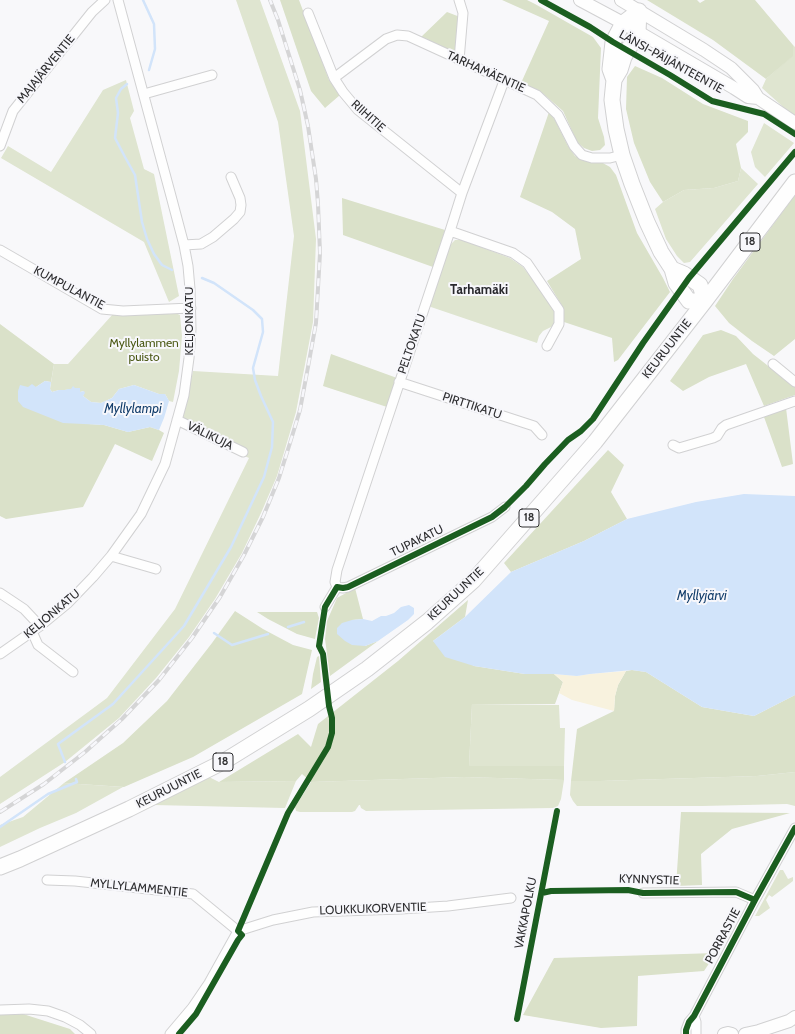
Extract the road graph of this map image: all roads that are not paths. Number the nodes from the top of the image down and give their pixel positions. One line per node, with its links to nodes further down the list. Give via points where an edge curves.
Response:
1 (105, 0): 18 (street, MAJAJÄRVENTIE, via 92,12 13,111)
2 (118, 0): 15 (street, KELJONKATU)
3 (459, 0): 10 (street, via 463,13)
4 (580, 0): 8 (main road, LÄNSI-PÄIJÄNTEENTIE)
5 (621, 0): 6 (main road, LÄNSI-PÄIJÄNTEENTIE)
6 (640, 11): 8 (highway); 9 (highway); 16 (main road, LÄNSI-PÄIJÄNTEENTIE, via 731,68)
7 (308, 14): 12 (street, RIIHITIE)
8 (623, 23): 9 (main road, LÄNSI-PÄIJÄNTEENTIE); 14 (highway, via 612,42 610,69)
9 (638, 32): 14 (highway); 16 (main road, LÄNSI-PÄIJÄNTEENTIE, via 748,97)
10 (459, 60): 12 (street, TARHAMÄENTIE, via 408,36 397,35 386,39); 13 (street, TARHAMÄENTIE)
11 (212, 75): 15 (street)
12 (334, 78): 22 (street, RIIHITIE, via 358,110)
13 (504, 80): 19 (street, TARHAMÄENTIE, via 537,95 558,115 574,146 582,155 610,158); 22 (street, PELTOKATU)
14 (614, 80): 19 (highway, via 612,100)
15 (144, 94): 24 (street, KELJONKATU)
16 (758, 98): 17 (main road, LÄNSI-PÄIJÄNTEENTIE)
17 (795, 123)
18 (0, 146)
19 (622, 154): 26 (highway, via 647,222 672,269 676,283 689,301)
20 (231, 177): 24 (street, via 240,198 240,212 213,237 201,244)
21 (795, 182): 26 (highway, KEURUUNTIE / 18)
22 (462, 193): 23 (street, PELTOKATU)
23 (450, 231): 28 (street, via 513,253 527,263 559,310 559,324); 30 (street, PELTOKATU)
24 (184, 245): 27 (street, KELJONKATU)
25 (0, 250): 27 (street, KUMPULANTIE, via 102,309 123,311)
26 (705, 301): 48 (highway, KEURUUNTIE / 18, via 595,442 473,581 427,622 310,709 223,762 130,809)
27 (191, 308): 33 (street, KELJONKATU, via 189,358)
28 (547, 346)
29 (773, 364): 31 (street)
30 (399, 382): 34 (street, PIRTTIKATU, via 534,426); 40 (street, PELTOKATU, via 337,570)
31 (795, 382)
32 (795, 401): 35 (street, via 726,425 713,438 679,448)
33 (178, 420): 36 (street, VÄLIKUJA); 38 (street, KELJONKATU, via 165,464 141,514)
34 (542, 435)
35 (673, 445)
36 (243, 452)
37 (505, 507): 40 (street, TUPAKATU, via 492,517 348,587)
38 (111, 556): 39 (street); 43 (street, KELJONKATU, via 68,604)
39 (156, 569)
40 (337, 586): 42 (street, PELTOKATU)
41 (0, 593): 43 (street, via 24,609)
42 (325, 607)
43 (40, 626): 44 (street, KELJONKATU)
44 (31, 633): 45 (street, KELJONKATU); 46 (street, via 38,644)
45 (0, 654)
46 (73, 672)
47 (795, 828): 52 (street, PORRASTIE)
48 (0, 867)
49 (47, 880): 53 (street, MYLLYLAMMENTIE, via 193,894)
50 (644, 893): 52 (street, KYNNYSTIE, via 736,892)
51 (511, 898): 53 (street, LOUKKUKORVENTIE, via 448,906 313,912 273,920)
52 (755, 900): 55 (street, PORRASTIE)
53 (238, 931): 58 (street, via 209,983)
54 (0, 1010): 57 (street, via 48,1011 80,1025)
55 (694, 1016): 59 (street, PORRASTIE, via 689,1022); 60 (street)
56 (795, 1017): 63 (main road)
57 (91, 1034)
58 (170, 1034)
59 (686, 1034)
60 (696, 1034)
61 (724, 1034): 62 (main road)
62 (732, 1034)
63 (745, 1034)

